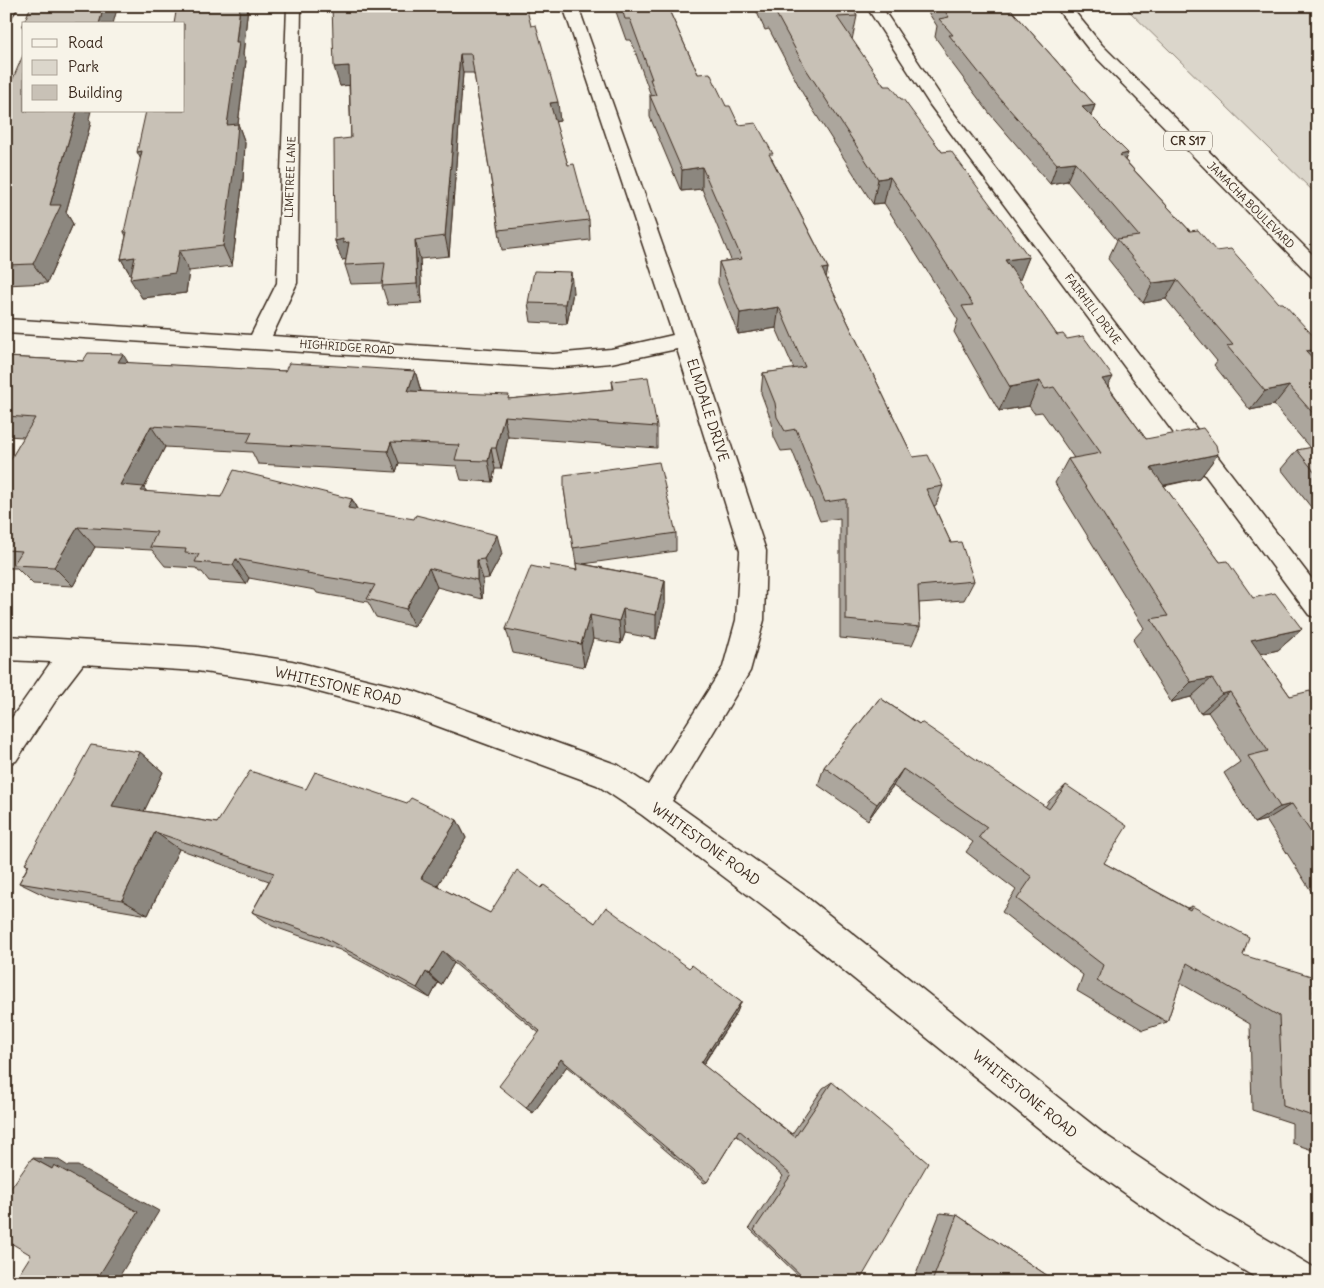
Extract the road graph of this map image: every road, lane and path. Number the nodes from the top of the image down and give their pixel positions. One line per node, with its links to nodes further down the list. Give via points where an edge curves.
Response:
1 (294, 6): 8 (street, LIMETREE LANE, via 287,282)
2 (570, 6): 7 (street, ELMDALE DRIVE)
3 (873, 6): 9 (street, FAIRHILL DRIVE, via 936,101)
4 (1062, 6): 5 (street, JAMACHA BOULEVARD / CR S17, via 1096,48)
5 (1318, 272)
6 (6, 326): 8 (street, HIGHRIDGE ROAD)
7 (685, 340): 8 (street, HIGHRIDGE ROAD, via 611,356 553,361); 13 (street, ELMDALE DRIVE, via 753,551 750,620 736,671)
8 (259, 341)
9 (1318, 607)
10 (6, 648): 11 (street, WHITESTONE ROAD)
11 (75, 654): 12 (street); 13 (street, WHITESTONE ROAD, via 197,660 292,673 414,704 607,775)
12 (6, 752)
13 (653, 805): 14 (street, WHITESTONE ROAD, via 792,907 1091,1147 1197,1220)
14 (1301, 1282)

